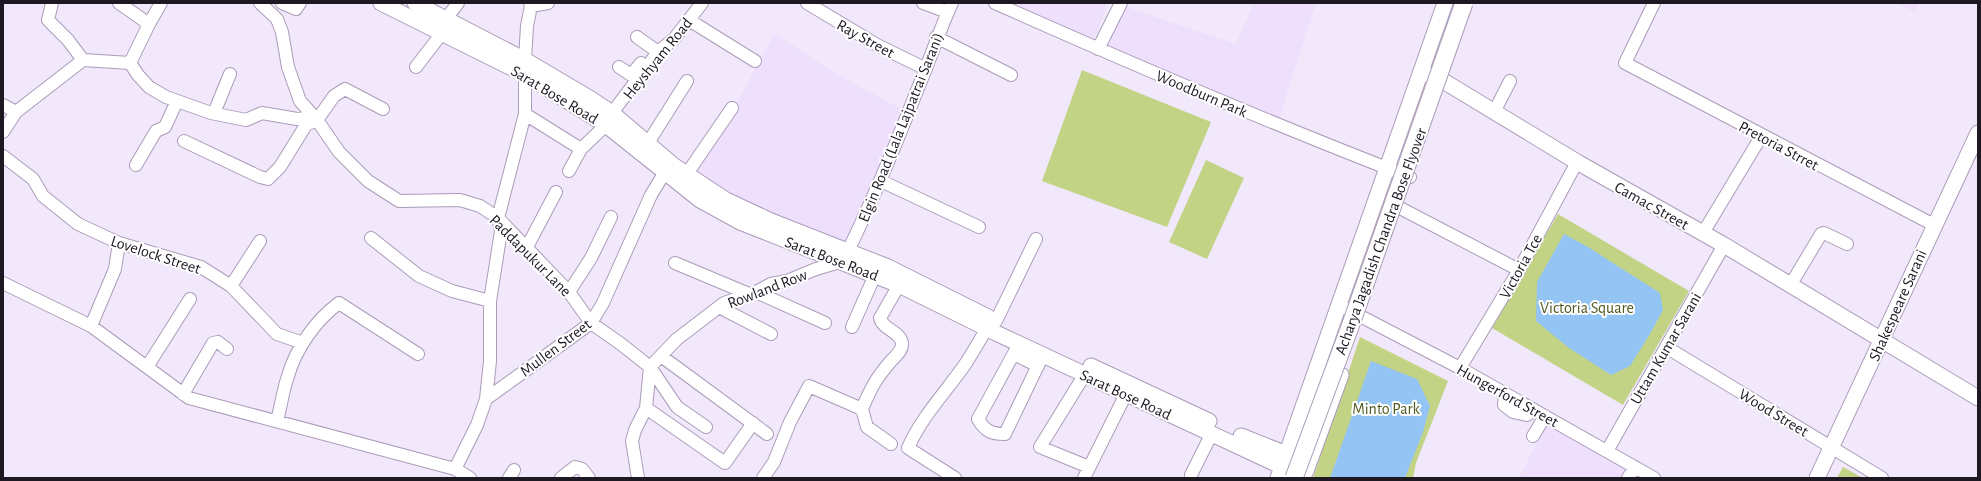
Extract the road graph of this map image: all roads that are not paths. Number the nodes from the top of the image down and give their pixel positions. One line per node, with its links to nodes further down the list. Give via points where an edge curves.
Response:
1 (52, 3): 30 (street, via 48,20)
2 (119, 3): 24 (street)
3 (161, 3): 24 (street)
4 (282, 3): 5 (street, via 296,9)
5 (300, 3)
6 (415, 3): 25 (main road)
7 (458, 3): 25 (street)
8 (548, 3): 21 (street)
9 (702, 3): 23 (street, Heyshyam Road)
10 (807, 3): 36 (street, Ray Street, via 877,45)
11 (923, 3): 22 (street)
12 (995, 3): 28 (street, Woodburn Park)
13 (1121, 3): 28 (street)
14 (1445, 3): 37 (main road)
15 (1454, 3): 135 (highway, Acharya Jagadish Chandra Bose Flyover)
16 (1464, 3): 135 (highway, Acharya Jagadish Chandra Bose Flyover, bridge, via 1351,324)
17 (1472, 3): 42 (main road)
18 (1654, 3): 56 (street, Pretoria Strret, via 1625,63)
19 (265, 4): 52 (street, Paddapukur Lane, via 277,19 282,32 288,67 300,101)
20 (387, 4): 25 (main road)
21 (530, 4): 34 (street)
22 (950, 8): 27 (street, Elgin Road (Lala Lajpatrai Sarani))
23 (689, 20): 29 (street, Heyshyam Road, via 674,39); 31 (street)
24 (148, 24): 32 (street)
25 (444, 26): 33 (street); 34 (main road)
26 (637, 37): 29 (street)
27 (936, 37): 36 (street, Elgin Road (Lala Lajpatrai Sarani)); 40 (street)
28 (1098, 49): 63 (street, Woodburn Park)
29 (655, 50): 39 (street, Heyshyam Road)
30 (84, 60): 32 (street); 48 (street)
31 (755, 61)
32 (130, 63): 44 (street, via 149,87)
33 (416, 67)
34 (526, 67): 51 (street); 53 (main road)
35 (619, 67): 39 (street, via 631,75)
36 (926, 69): 68 (street, Elgin Road (Lala Lajpatrai Sarani))
37 (1422, 72): 42 (main road, Camac Street); 63 (main road)
38 (230, 74): 50 (street)
39 (636, 75): 53 (street, Heyshyam Road)
40 (1011, 75)
41 (687, 81): 58 (street)
42 (1445, 82): 49 (main road, Camac Street); 67 (main road)
43 (1510, 82): 49 (street)
44 (177, 101): 50 (street); 62 (street, via 166,127 156,131)
45 (3, 104): 48 (street)
46 (732, 108): 66 (street)
47 (382, 109): 52 (street, via 345,89 334,96)
48 (16, 112): 54 (street)
49 (1494, 112): 61 (main road, Camac Street)
50 (214, 113): 52 (street, via 246,120 262,113 297,119)
51 (525, 114): 59 (street); 72 (street)
52 (315, 118): 57 (street, via 306,125 280,167 268,179); 72 (street, Paddapukur Lane, via 339,152 368,181 399,201 460,200 480,206)
53 (609, 119): 58 (main road); 59 (street, Heyshyam Road); 65 (main road, Sarat Bose Road)
54 (3, 132)
55 (1978, 133): 73 (main road, Shakespeare Sarani)
56 (1762, 135): 73 (street, Pretoria Strret); 75 (street)
57 (184, 141)
58 (648, 143): 66 (main road)
59 (582, 149): 64 (street, Heyshyam Road)
60 (3, 156): 79 (street, Lovelock Street, via 33,179 43,196 78,224)
61 (1577, 162): 75 (main road, Camac Street); 85 (street, Victoria Tce)
62 (136, 165)
63 (1387, 168): 67 (street, Woodburn Park); 95 (main road)
64 (569, 171)
65 (665, 172): 83 (main road, Sarat Bose Road, via 700,200 740,222); 98 (street, Mullen Street, via 651,195 604,303)
66 (686, 174): 83 (main road, via 726,200)
67 (1411, 178): 70 (main road)
68 (881, 181): 74 (street); 83 (street, Elgin Road (Lala Lajpatrai Sarani))
69 (556, 192): 82 (street)
70 (1400, 208): 85 (street); 97 (main road)
71 (611, 217): 91 (street, via 591,258)
72 (498, 218): 82 (street, Paddapukur Lane); 94 (street, via 500,242)
73 (1934, 225): 104 (main road, Shakespeare Sarani)
74 (979, 227)
75 (1703, 233): 81 (main road, Camac Street)
76 (371, 238): 94 (street, via 420,276 452,291)
77 (1036, 239): 100 (street)
78 (260, 241): 90 (street)
79 (119, 243): 90 (street, Lovelock Street, via 201,267); 101 (street, via 115,269)
80 (1847, 244): 88 (street, via 1824,233 1820,234)
81 (1724, 245): 88 (main road, Camac Street); 106 (street, Uttam Kumar Sarani)
82 (527, 247): 91 (street, Paddapukur Lane)
83 (845, 256): 86 (main road, Sarat Bose Road); 92 (street, Rowland Row); 100 (main road, via 888,267)
84 (675, 263): 92 (street)
85 (1519, 270): 114 (street, Victoria Tce)
86 (875, 275): 89 (main road, Sarat Bose Road); 102 (street)
87 (3, 283): 101 (street)
88 (1791, 284): 104 (main road, Camac Street)
89 (899, 285): 100 (main road, Sarat Bose Road); 121 (street, via 880,318 885,327 900,338 901,351 875,379)
90 (232, 286): 105 (street, Lovelock Street, via 277,334)
91 (568, 292): 98 (street, Paddapukur Lane)
92 (753, 293): 96 (street, Rowland Row); 99 (street)
93 (190, 299): 112 (street)
94 (490, 301): 119 (street, via 490,361)
95 (1339, 305): 97 (street, Hungerford Street); 135 (main road)
96 (719, 307): 103 (street); 110 (street, Rowland Row, via 677,339)
97 (1361, 316): 114 (street, Hungerford Street); 132 (main road)
98 (591, 323): 113 (street, Paddapukur Lane); 119 (street, Mullen Street)
99 (825, 323)
100 (991, 325): 108 (main road, Sarat Bose Road); 135 (main road, via 1249,440); 143 (street, via 931,409 908,448)
101 (91, 326): 112 (street)
102 (852, 327)
103 (771, 334)
104 (1882, 340): 118 (main road, Camac Street); 130 (main road, Shakespeare Sarani)
105 (303, 342): 109 (street, via 327,312 339,303); 123 (street, via 288,375)
106 (1666, 347): 130 (street, Wood Street); 131 (street, Uttam Kumar Sarani)
107 (227, 349): 116 (street, via 218,342 213,343)
108 (1016, 349): 111 (main road, Sarat Bose Road); 111 (street, via 978,418 984,429 993,434 1005,434)
109 (418, 354)
110 (661, 356): 113 (street, Rowland Row); 124 (street)
111 (1040, 360): 115 (main road, Sarat Bose Road)
112 (147, 367): 116 (street)
113 (650, 367): 120 (street); 125 (street, Paddapukur Lane, via 677,407)
114 (1460, 368): 122 (street, Hungerford Street)
115 (1084, 374): 117 (main road, Sarat Bose Road); 136 (street, via 1040,447)
116 (183, 394): 123 (street, via 189,398)
117 (1126, 394): 126 (main road, Sarat Bose Road); 136 (street)
118 (1978, 398)
119 (486, 399): 134 (street, via 477,425)
120 (646, 408): 124 (street, via 725,462); 141 (street, via 632,441)
121 (862, 409): 129 (street, via 867,427); 142 (street, via 809,386 790,422 774,462)
122 (1544, 416): 128 (street); 131 (street, Hungerford Street)
123 (278, 421): 134 (street)
124 (753, 423): 127 (street)
125 (706, 427)
126 (1212, 433): 135 (main road, Sarat Bose Road); 137 (street)
127 (767, 434)
128 (1533, 436)
129 (891, 444)
130 (1831, 447): 147 (main road, Shakespeare Sarani); 148 (street, Wood Street)
131 (1607, 451): 133 (street, Hungerford Street)
132 (1309, 463): 135 (main road); 144 (main road)
133 (1635, 467): 145 (street); 146 (street, Hungerford Street)
134 (455, 470): 138 (street)
135 (1285, 471): 144 (main road, Sarat Bose Road)
136 (1086, 473)
137 (1190, 475)
138 (470, 478)
139 (561, 478): 140 (street, via 575,467 582,469)
140 (589, 478)
141 (638, 478)
142 (763, 478)
143 (955, 478)
144 (1304, 478)
145 (1628, 478)
146 (1654, 478)
147 (1817, 478)
148 (1882, 478)

